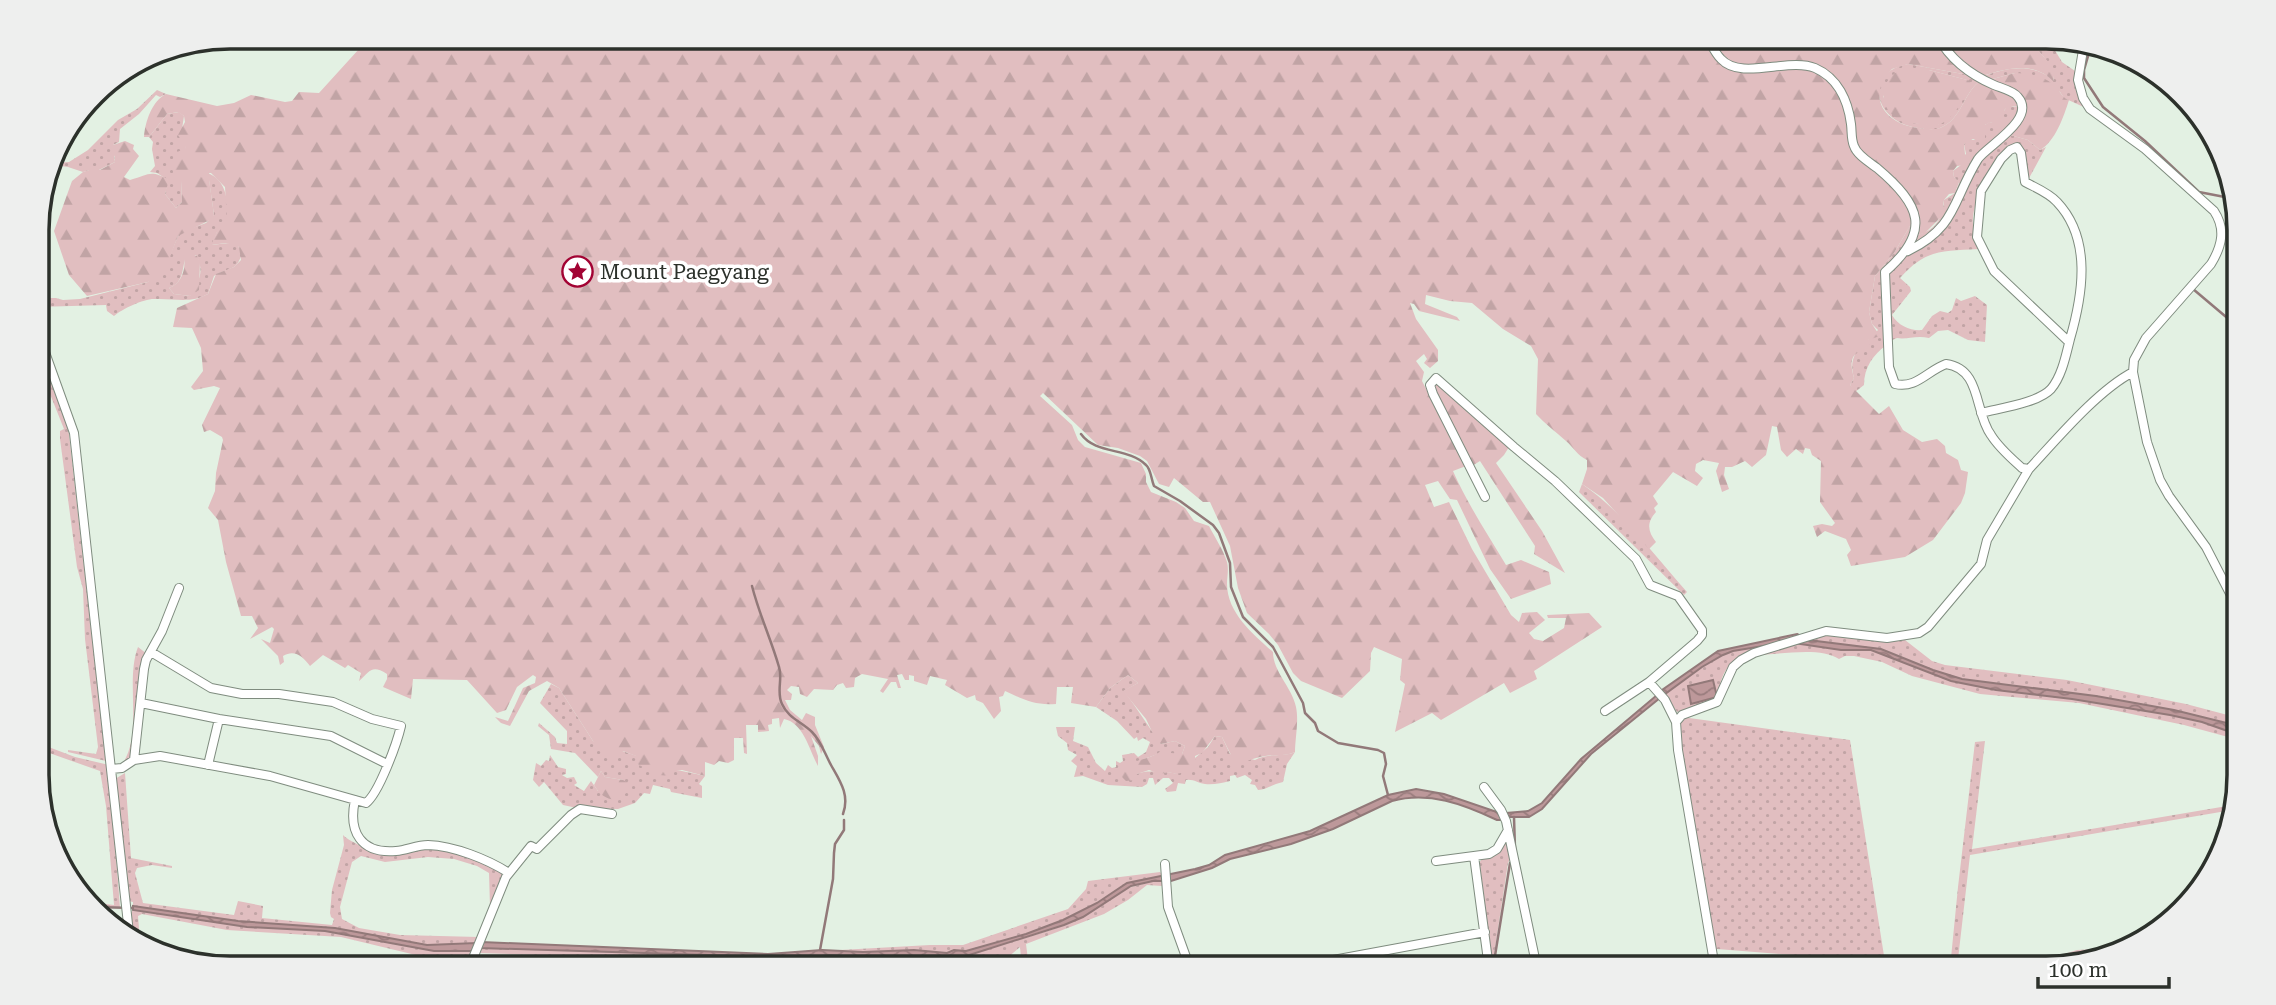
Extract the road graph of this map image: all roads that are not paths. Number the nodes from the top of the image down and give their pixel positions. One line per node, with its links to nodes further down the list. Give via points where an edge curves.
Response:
1 (1715, 49): 4 (street, via 1731,66 1802,65 1833,78 1848,112 1854,148 1909,202 1915,224)
2 (1946, 49): 4 (street, via 1972,73 2018,95 2021,113 2008,133 1979,157 1949,219)
3 (2083, 52): 7 (street, via 2078,80 2090,109 2214,211 2222,229 2211,264 2146,338)
4 (1905, 253): 8 (street, via 1885,272 1892,378 1895,384 1906,386 1946,364 1960,368 1972,381)
5 (2069, 342): 5 (street, via 2082,278 2079,243 2055,200 2025,182 2017,147 2001,159 1981,191 1977,237 1994,271); 8 (street, via 2050,390 2038,398)
6 (49, 363): 22 (street, via 74,433)
7 (2133, 372): 9 (street, via 2108,389); 12 (street, via 2160,480 2206,547)
8 (1981, 413): 9 (street, via 1998,444 2022,468)
9 (2029, 469): 18 (street, via 1987,540 1981,564 1919,633 1887,638 1826,631 1747,656 1733,667 1717,702 1682,715)
10 (1485, 497): 14 (street, via 1433,394 1430,385 1436,378 1636,559 1650,585 1678,596 1702,630 1697,641)
11 (179, 588): 13 (street)
12 (2227, 588)
13 (151, 652): 15 (street, via 144,669); 20 (street, via 211,688 333,702 401,726)
14 (1652, 685): 16 (street); 18 (street)
15 (141, 704): 17 (street); 19 (street)
16 (1605, 711)
17 (219, 719): 20 (street, via 331,736); 21 (street)
18 (1676, 722): 38 (street)
19 (134, 760): 21 (street, via 160,756); 22 (street)
20 (387, 764): 24 (street, via 370,801)
21 (208, 765): 24 (street, via 270,776)
22 (111, 769): 31 (street)
23 (1485, 787): 26 (street, via 1502,810)
24 (355, 800): 30 (street, via 353,826 357,836 372,848 397,851 428,845)
25 (612, 814): 30 (street, via 580,809 537,849 531,846)
26 (1508, 830): 27 (street, via 1497,849); 37 (street)
27 (1474, 856): 28 (street); 32 (street)
28 (1436, 861)
29 (1165, 864): 34 (street, via 1168,907)
30 (509, 873): 33 (street)
31 (128, 924)
32 (1485, 932): 35 (street); 36 (street)
33 (474, 956)
34 (1186, 956)
35 (1355, 956)
36 (1488, 956)
37 (1534, 956)
38 (1713, 956)

